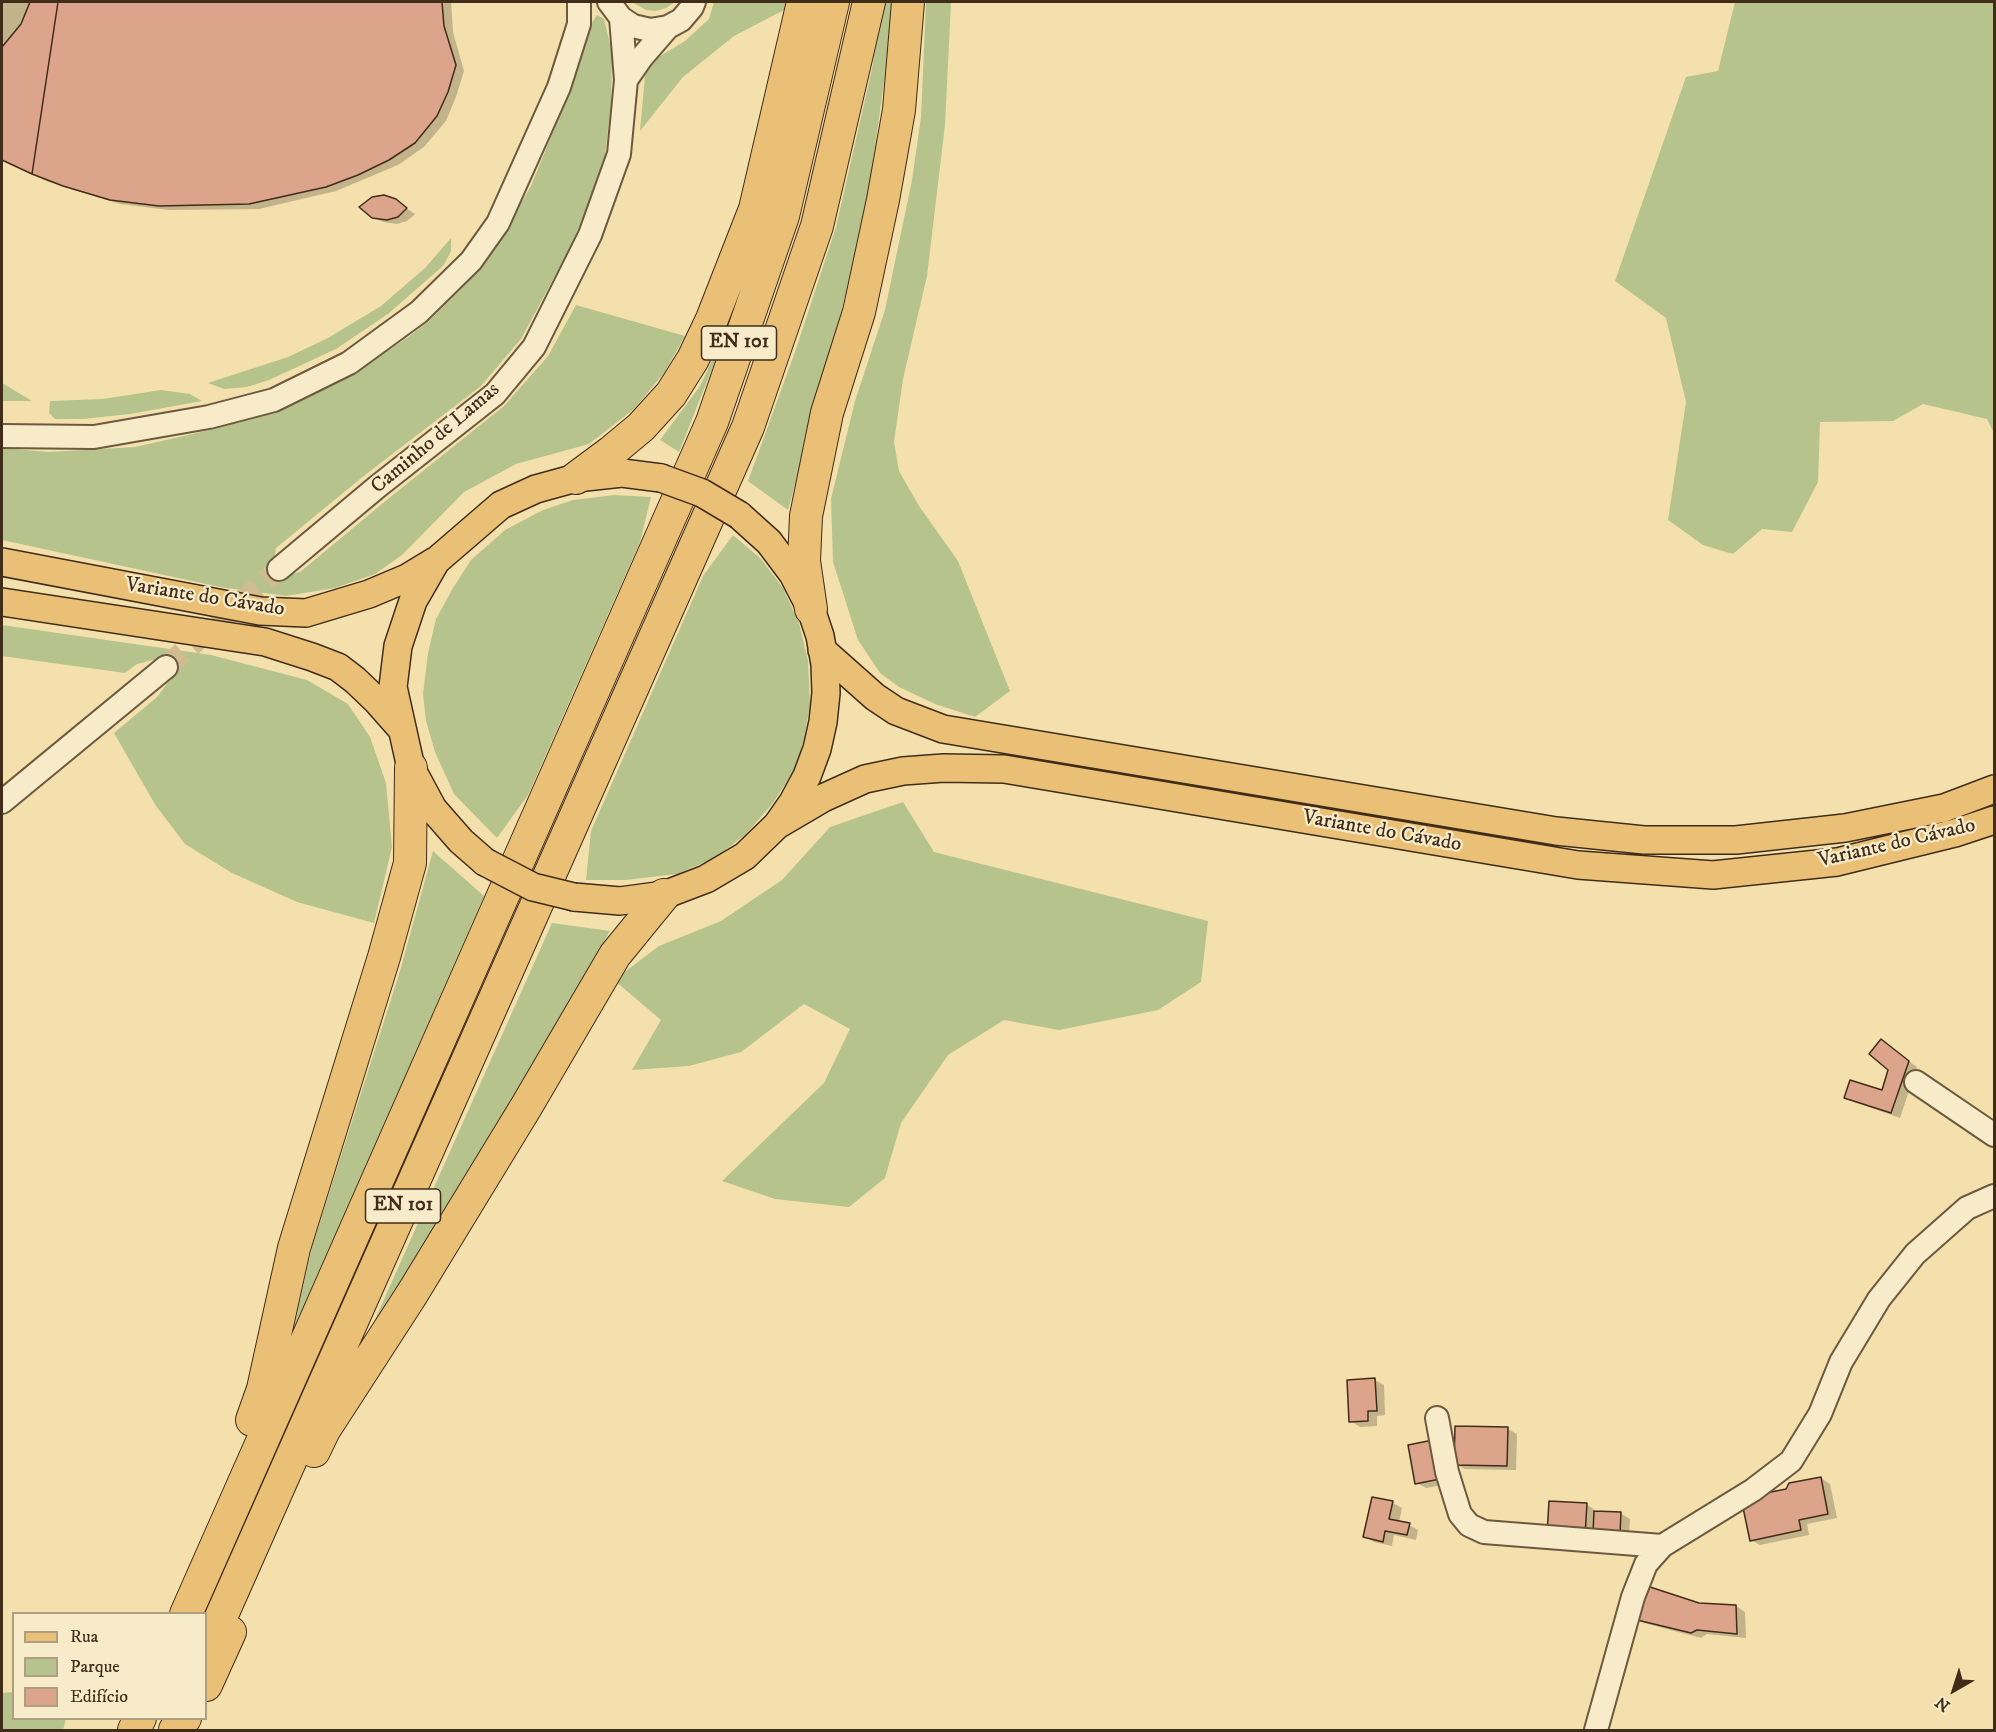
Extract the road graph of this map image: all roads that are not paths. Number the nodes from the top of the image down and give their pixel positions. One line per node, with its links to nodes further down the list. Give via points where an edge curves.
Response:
1 (579, 2): 9 (street)
2 (601, 2): 9 (street)
3 (694, 2): 10 (street, Caminho de Lamas, via 681,20)
4 (803, 2): 13 (highway, via 755,209 693,359 672,394 641,426)
5 (833, 2): 34 (highway, EN 101, via 783,216 712,422)
6 (869, 2): 35 (highway, EN 101, via 817,226 748,427)
7 (908, 2): 18 (highway, via 899,110 883,200 859,312 827,412 806,516 804,561)
8 (615, 10): 10 (street, via 633,26 650,30); 11 (street, Caminho de Lamas)
9 (579, 24): 12 (street, via 559,87 498,222 456,277 387,336 349,363 274,400 209,417 94,437)
10 (668, 27): 11 (street, Caminho de Lamas)
11 (626, 80): 16 (street, Caminho de Lamas, via 619,154 591,235 534,347 495,394)
12 (2, 436)
13 (576, 478): 14 (main road, via 536,489 501,505); 18 (main road, bridge, via 622,473 661,478 702,493 740,515 769,542)
14 (436, 561): 15 (main road, Variante do Cávado, via 369,594 306,613 260,611); 21 (main road, via 412,601 398,646 393,687)
15 (2, 562)
16 (279, 569)
17 (2, 602): 21 (main road, Variante do Cávado, via 265,642 338,667)
18 (812, 609): 19 (main road)
19 (822, 650): 23 (main road, Variante do Cávado, via 896,711 943,729 1556,831 1644,840 1736,840 1845,828 1944,808); 26 (main road, via 824,722 807,777)
20 (166, 667): 24 (street)
21 (401, 728): 22 (main road)
22 (411, 768): 27 (main road, bridge, via 432,808 461,841 485,862 533,887 574,897 620,901); 33 (highway, via 410,862 294,1248 263,1389 230,1479)
23 (1995, 789)
24 (2, 802)
25 (1995, 820): 26 (main road, Variante do Cávado, via 1837,862 1713,875 1578,865 1004,769 944,768 865,778)
26 (777, 825): 27 (main road, via 735,862 706,879)
27 (664, 895): 36 (highway, via 615,955 412,1294 324,1430)
28 (1916, 1082): 29 (street)
29 (1995, 1135)
30 (1995, 1196): 32 (street, via 1967,1208 1915,1254 1879,1299 1841,1362 1820,1414 1791,1461 1753,1490)
31 (1437, 1418): 32 (street, via 1447,1472 1460,1514 1469,1525 1484,1532)
32 (1662, 1546): 37 (street, via 1646,1564 1633,1597)
33 (172, 1612)
34 (187, 1612)
35 (207, 1649)
36 (207, 1683)
37 (1596, 1731)

